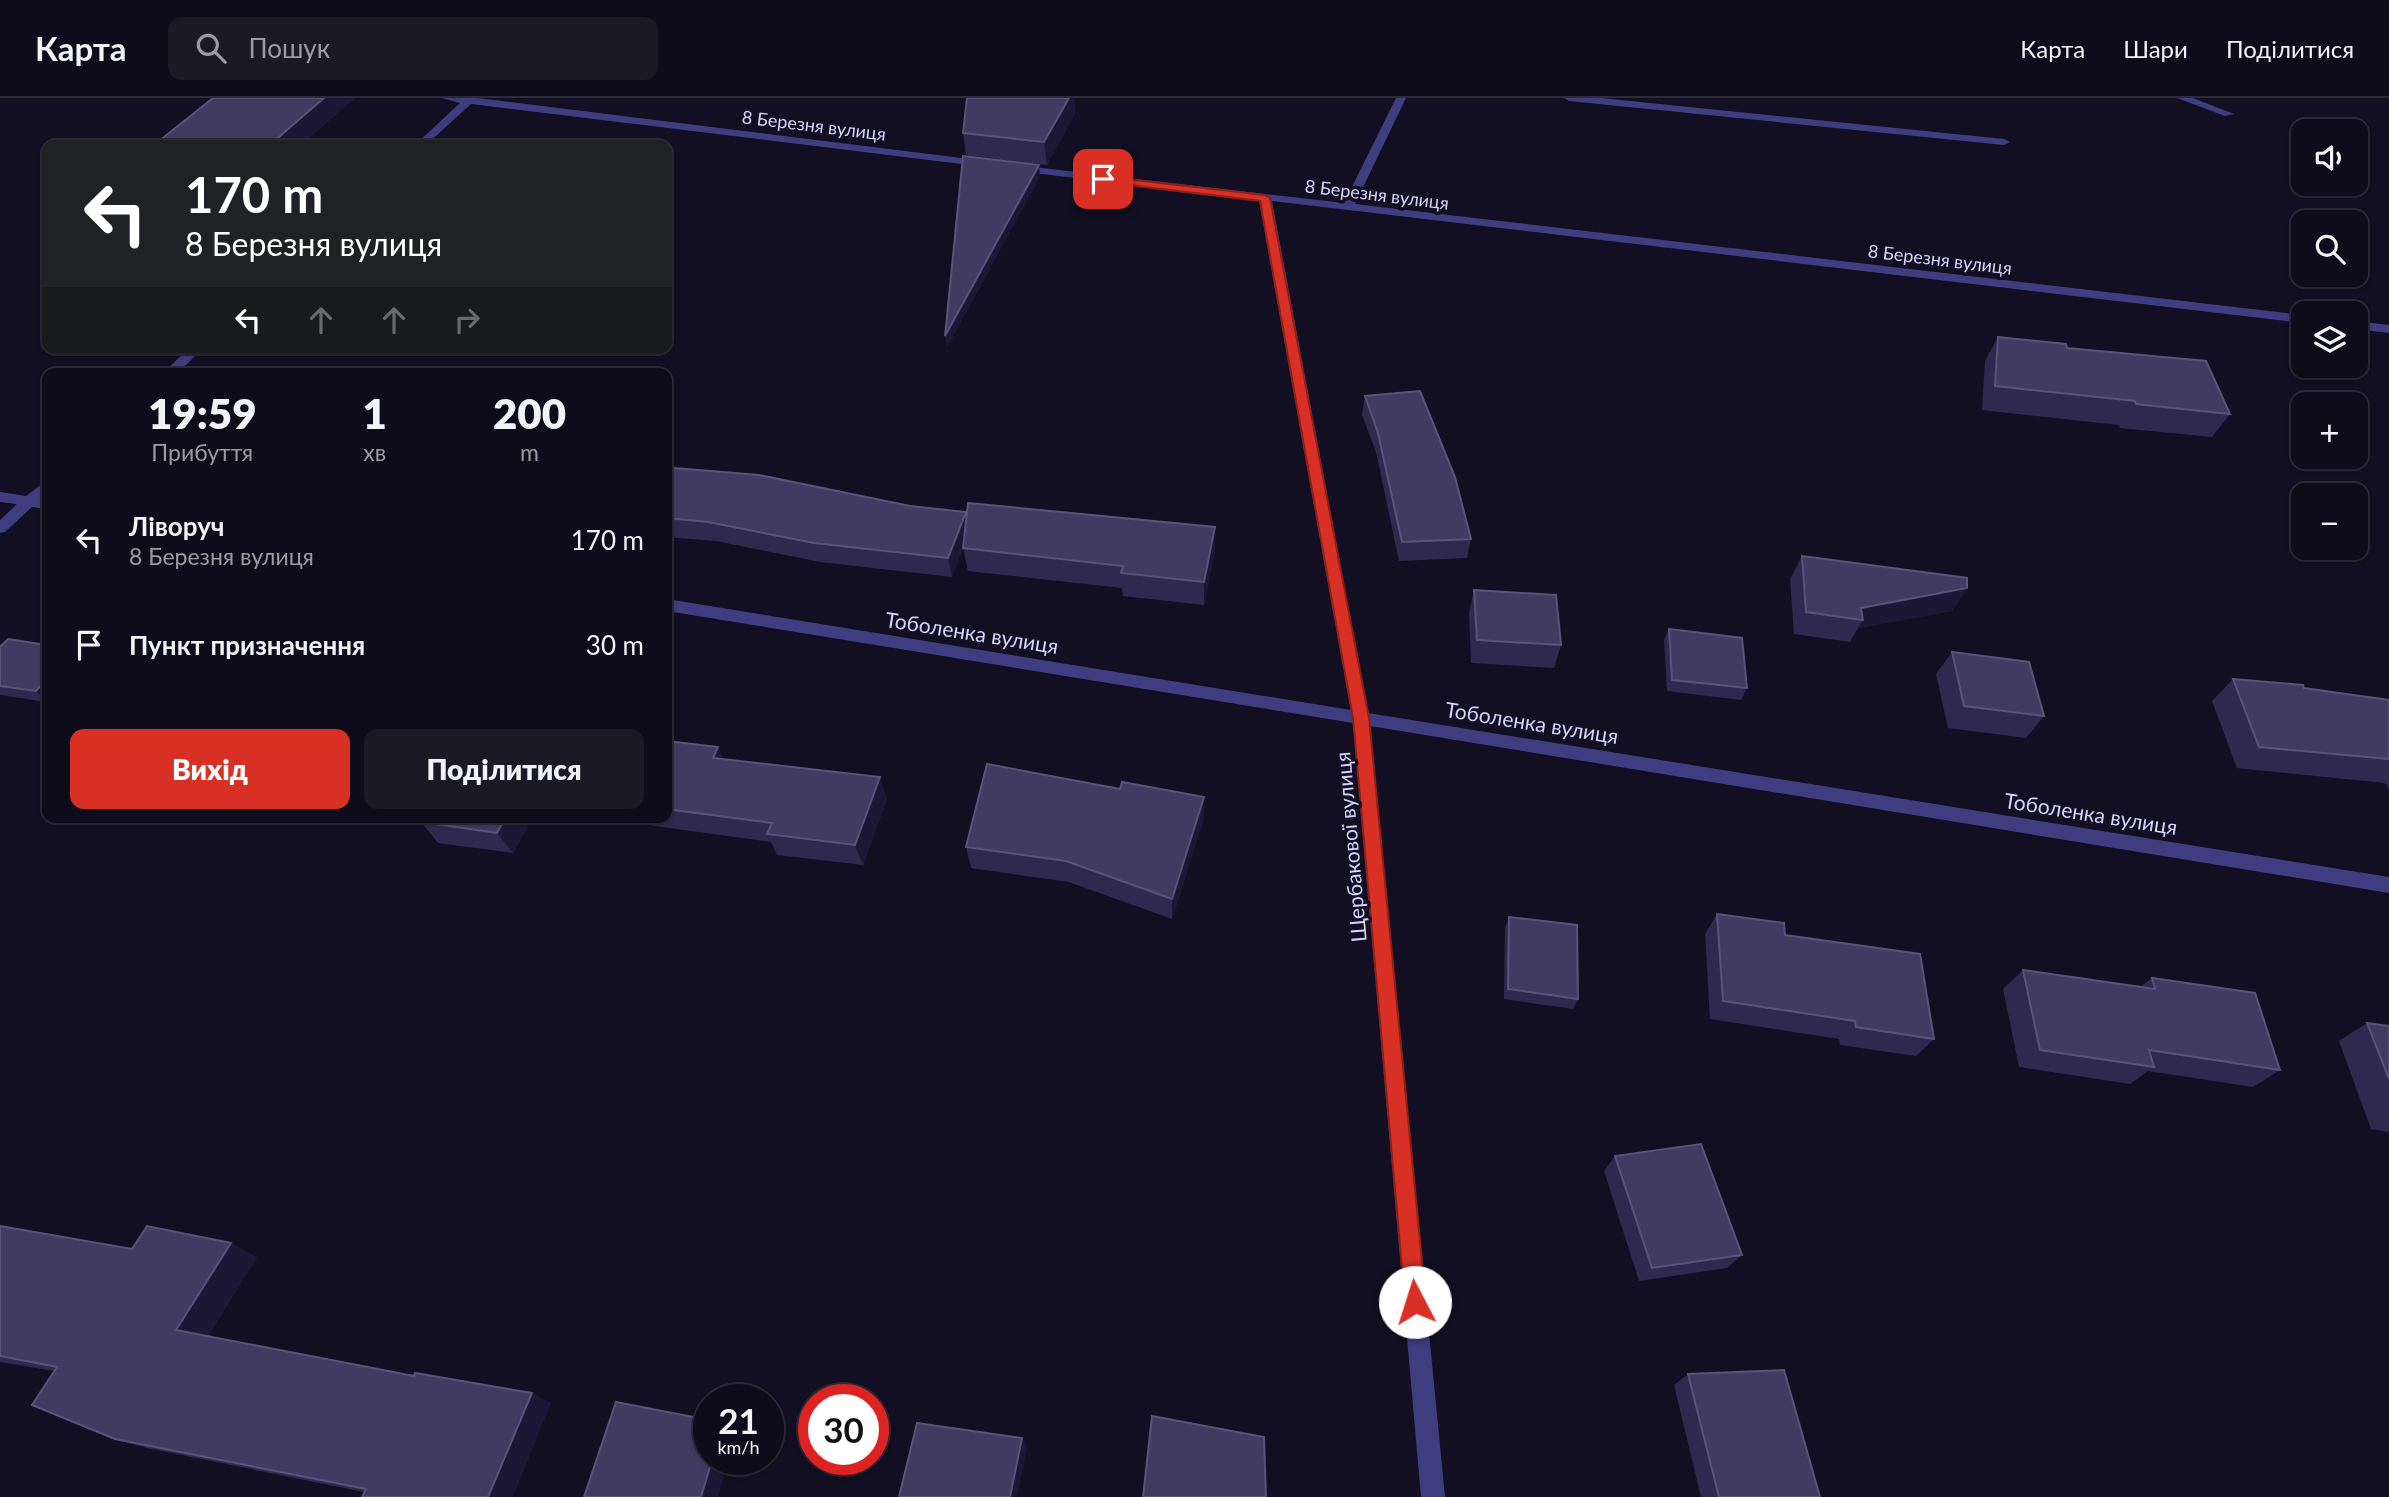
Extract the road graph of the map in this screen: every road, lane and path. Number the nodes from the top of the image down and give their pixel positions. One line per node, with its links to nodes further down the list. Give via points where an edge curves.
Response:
1 (447, 98): 6 (street, 8 Березня вулиця)
2 (1401, 98): 10 (street)
3 (1569, 98): 8 (street)
4 (2182, 98): 5 (street, via 2229,114)
5 (2225, 98)
6 (471, 99): 7 (street); 9 (street, 8 Березня вулиця)
7 (426, 140)
8 (2004, 142)
9 (1265, 198): 10 (street, 8 Березня вулиця); 22 (street, Щербакової вулиця)
10 (1347, 208): 11 (street, 8 Березня вулиця)
11 (2291, 318)
12 (2368, 326): 13 (street)
13 (2389, 329)
14 (191, 354): 15 (street)
15 (175, 368)
16 (42, 489): 18 (street)
17 (0, 496): 18 (street)
18 (29, 501): 19 (street); 20 (street)
19 (42, 503)
20 (0, 528)
21 (672, 606): 22 (street, Тоболенка вулиця)
22 (1361, 718): 23 (street, Тоболенка вулиця); 24 (street, Щербакової вулиця)
23 (2389, 885)
24 (1433, 1497)

